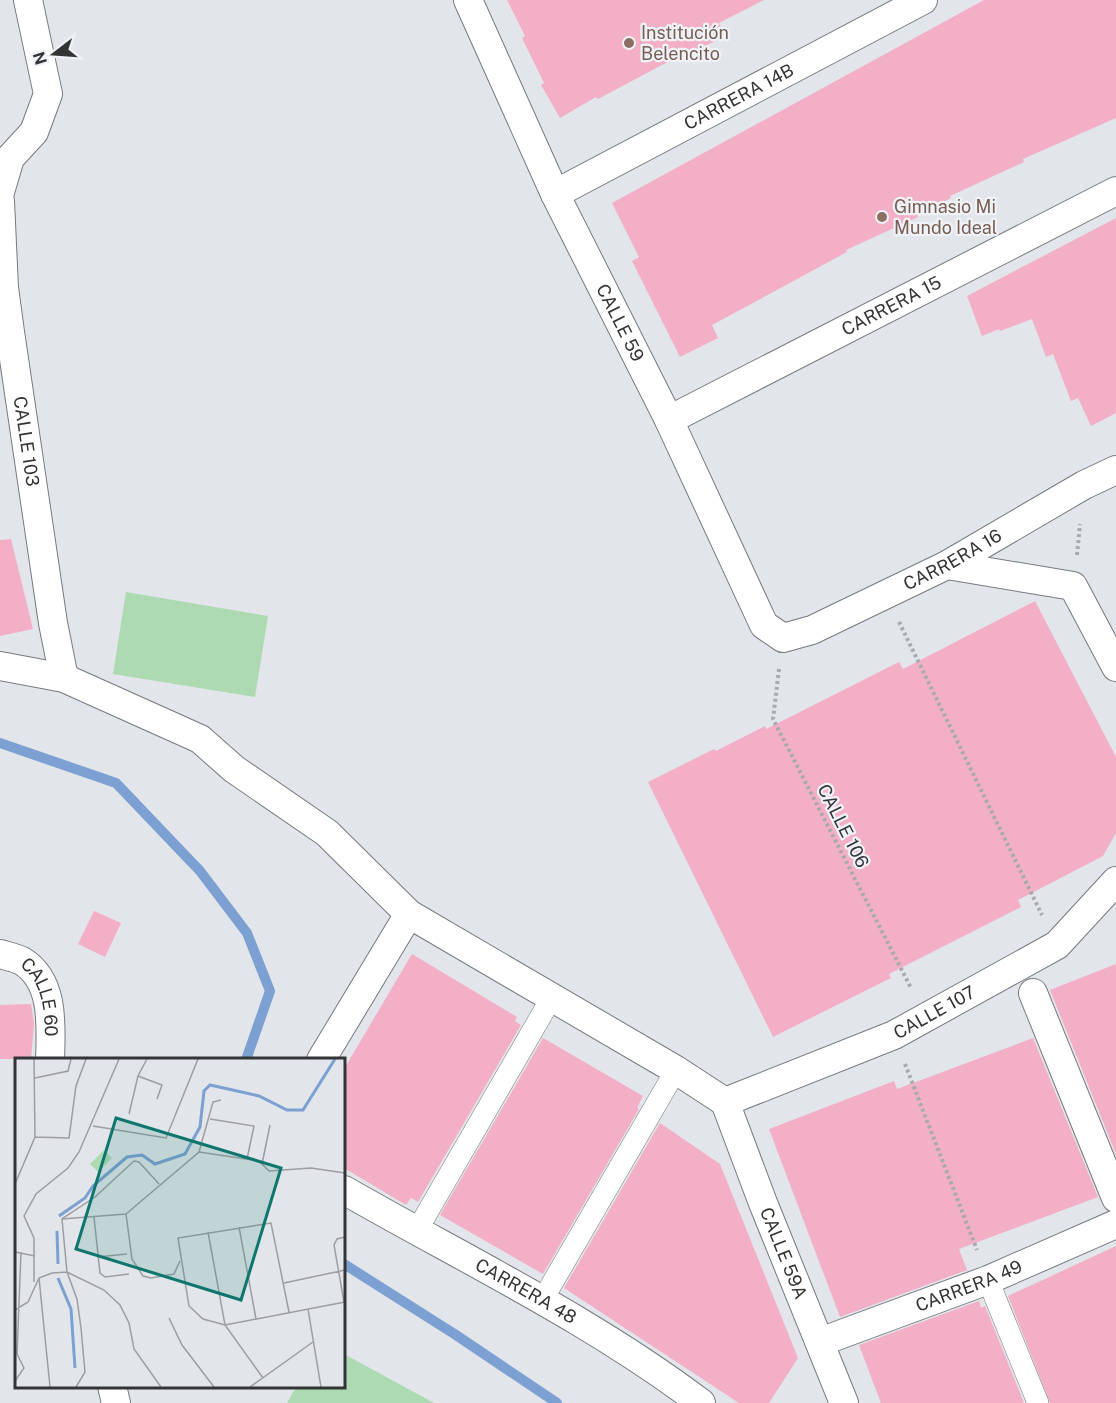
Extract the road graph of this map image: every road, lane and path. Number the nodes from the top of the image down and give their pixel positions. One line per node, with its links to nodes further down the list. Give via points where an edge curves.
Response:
1 (28, 0): 4 (street, via 48,93 34,132)
2 (468, 0): 7 (street, CALLE 59)
3 (923, 0): 7 (street, CARRERA 14B)
4 (5, 159): 6 (street)
5 (1116, 191): 10 (street, CARRERA 15)
6 (0, 192)
7 (555, 194): 10 (street, CALLE 59)
8 (0, 201): 9 (street, CALLE 103)
9 (2, 289): 19 (street, CALLE 103)
10 (669, 420): 16 (street, CALLE 59, via 765,625)
11 (1116, 470): 12 (street, CARRERA 16)
12 (1084, 485): 13 (street, CARRERA 16); 14 (path)
13 (947, 565): 14 (street); 15 (street, CARRERA 16)
14 (1073, 586): 18 (street)
15 (886, 595): 16 (street, CARRERA 16, via 812,630); 22 (path)
16 (783, 638): 26 (path, CALLE 106, via 773,719)
17 (0, 666): 19 (street)
18 (1116, 667)
19 (64, 678): 21 (street, via 200,739 234,769 327,833)
20 (1116, 881): 22 (street, CALLE 107)
21 (409, 914): 25 (street); 29 (street)
22 (1057, 945): 26 (street, CALLE 107)
23 (0, 954): 28 (street, CALLE 60, via 21,960 35,971 44,988 51,1022)
24 (1033, 993): 33 (street)
25 (552, 998): 30 (street); 35 (street)
26 (926, 1018): 27 (street, CALLE 107)
27 (894, 1035): 31 (street, CALLE 107); 36 (path)
28 (50, 1058)
29 (322, 1058)
30 (676, 1070): 31 (street); 37 (street)
31 (725, 1102): 38 (street, CALLE 59A)
32 (345, 1191): 35 (street, CARRERA 48)
33 (1116, 1198)
34 (1116, 1224): 36 (street, CARRERA 49)
35 (416, 1232): 37 (street, CARRERA 48)
36 (988, 1280): 38 (street, CARRERA 49); 43 (street)
37 (543, 1299): 41 (street, CARRERA 48)
38 (820, 1342): 42 (street, CALLE 59A)
39 (112, 1388): 40 (street)
40 (116, 1403)
41 (701, 1403)
42 (844, 1403)
43 (1038, 1403)

